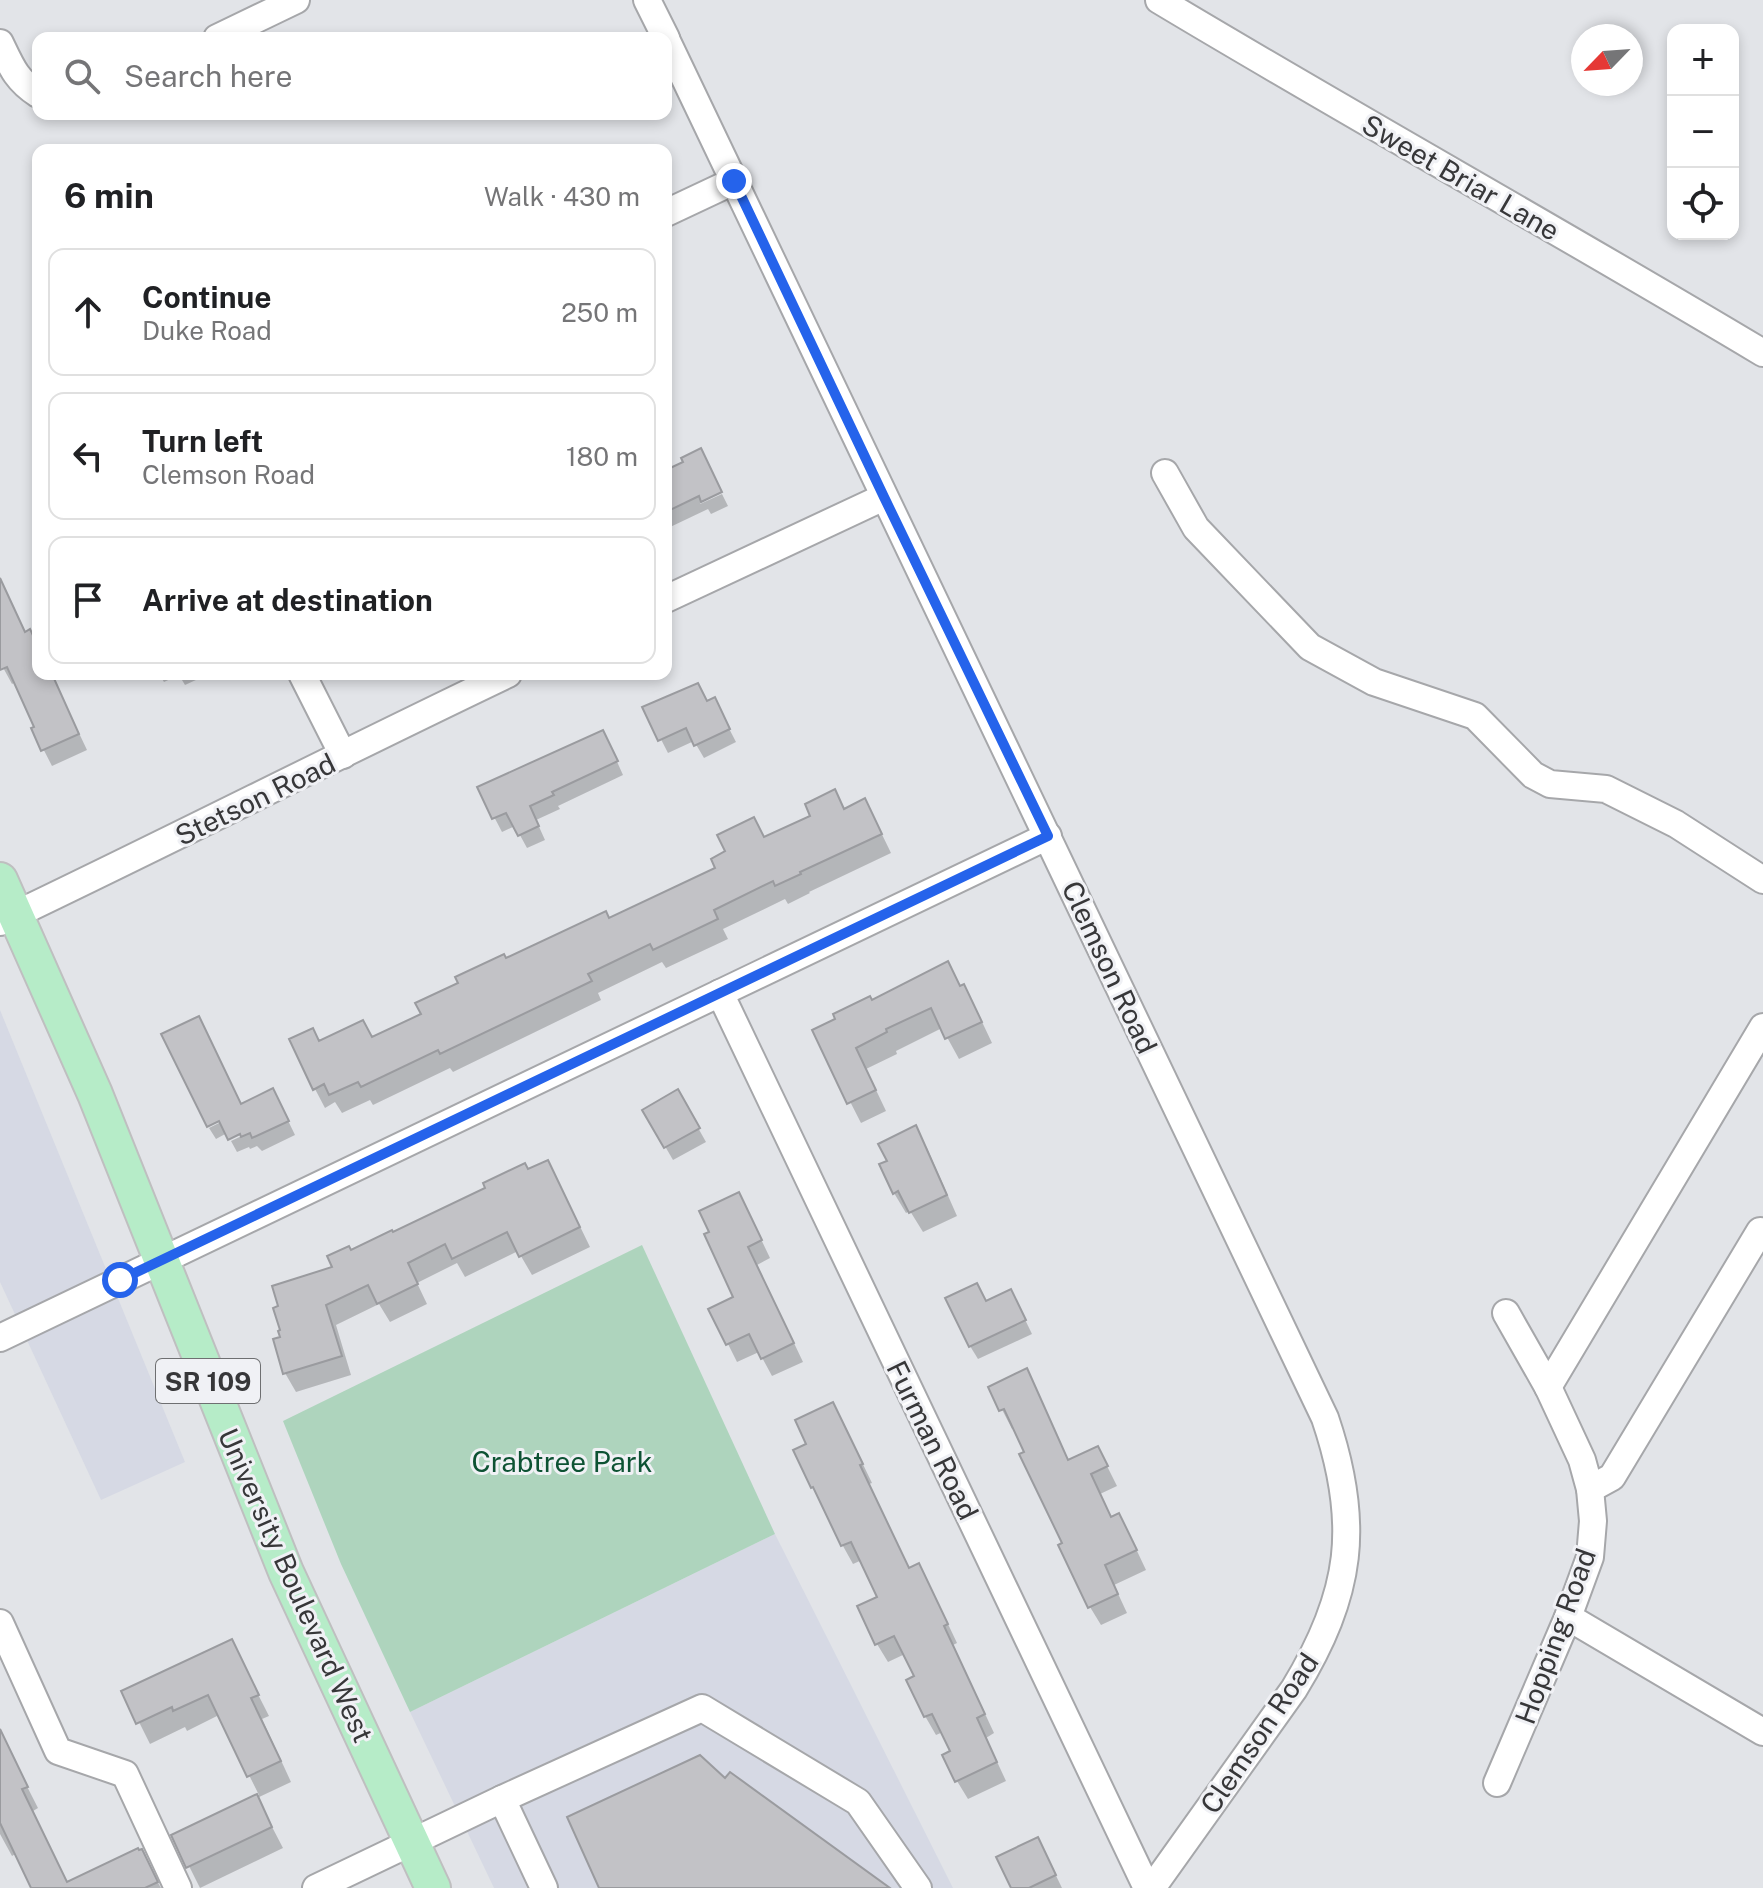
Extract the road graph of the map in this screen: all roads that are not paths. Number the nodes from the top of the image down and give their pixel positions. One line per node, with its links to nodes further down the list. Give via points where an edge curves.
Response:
1 (296, 0): 4 (street)
2 (647, 0): 5 (street, Clemson Road)
3 (1159, 0): 11 (street, Sweet Briar Lane)
4 (229, 32)
5 (663, 32)
6 (0, 43): 8 (street, via 14,71)
7 (672, 51): 9 (street, Clemson Road)
8 (32, 90)
9 (734, 181): 10 (street); 13 (street, Clemson Road)
10 (672, 210)
11 (1763, 353)
12 (1165, 473): 20 (street, via 1196,528 1310,647 1374,682 1475,716 1533,775 1550,784 1606,789 1676,824)
13 (884, 497): 14 (street); 18 (street, Clemson Road)
14 (672, 596)
15 (305, 680): 17 (street)
16 (495, 680): 17 (street, Stetson Road)
17 (343, 755): 21 (street, Stetson Road)
18 (1048, 836): 22 (street); 41 (street, Clemson Road, via 1325,1418 1346,1508 1341,1582 1311,1661)
19 (0, 880): 21 (main road, University Boulevard West / SR 109)
20 (1763, 880)
21 (8, 918): 25 (main road, University Boulevard West / SR 109, via 95,1094)
22 (720, 993): 25 (street); 41 (street, Furman Road)
23 (1763, 1027): 28 (street)
24 (1762, 1229): 29 (street, via 1612,1477)
25 (160, 1260): 27 (street); 35 (main road, University Boulevard West / SR 109, via 286,1572)
26 (1506, 1313): 28 (street, Hopping Road)
27 (0, 1338)
28 (1548, 1387): 29 (street, Hopping Road)
29 (1590, 1489): 30 (street, Hopping Road, via 1590,1557)
30 (1568, 1617): 32 (street); 33 (street, Hopping Road)
31 (0, 1623): 36 (street, via 58,1751 125,1774)
32 (1763, 1732)
33 (1497, 1783)
34 (502, 1799): 35 (street); 39 (street); 40 (street, via 702,1708 858,1802)
35 (412, 1842): 37 (street); 38 (main road, University Boulevard West / SR 109)
36 (178, 1888)
37 (316, 1888)
38 (433, 1888)
39 (544, 1888)
40 (918, 1888)
41 (1149, 1888)

